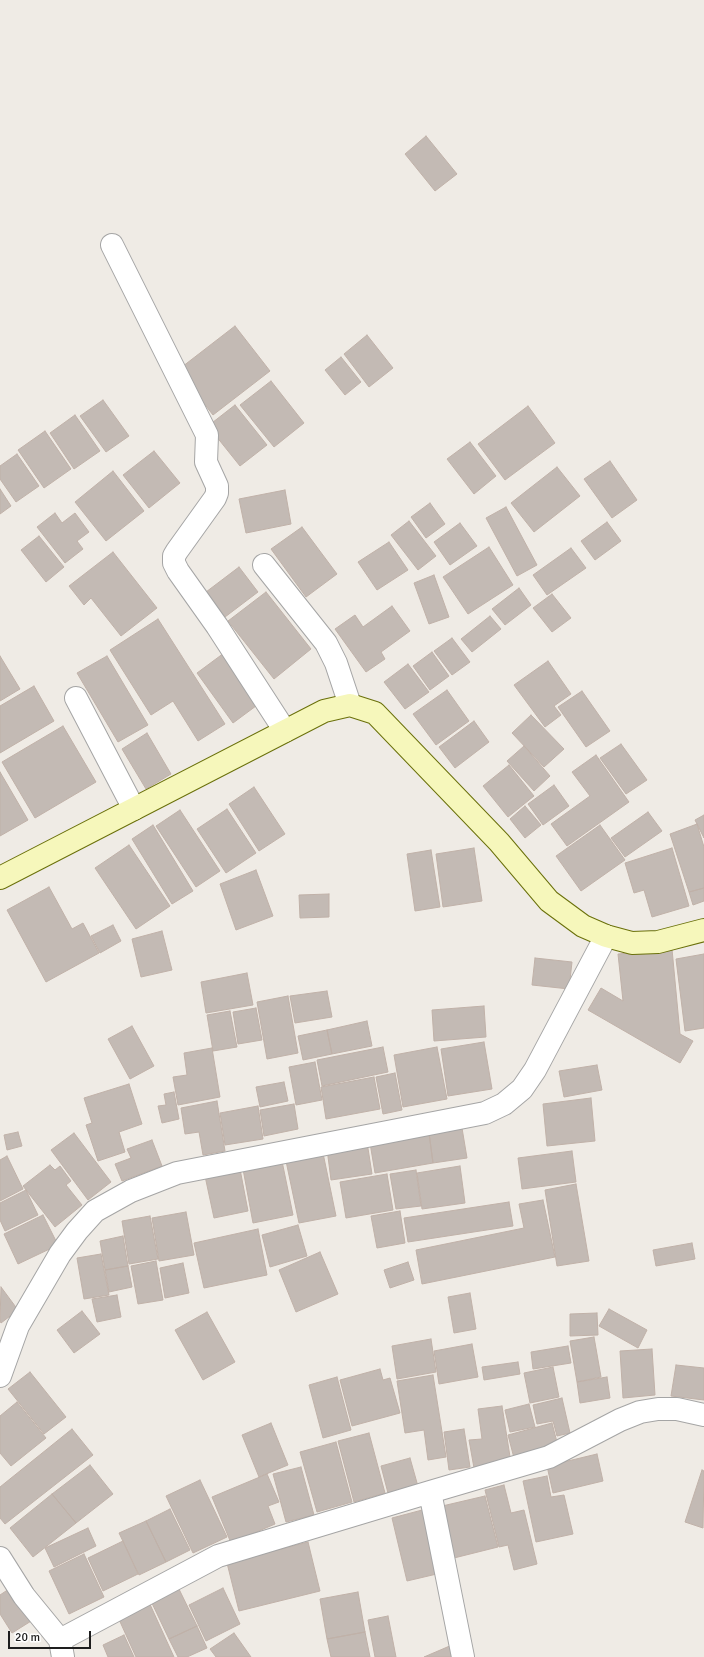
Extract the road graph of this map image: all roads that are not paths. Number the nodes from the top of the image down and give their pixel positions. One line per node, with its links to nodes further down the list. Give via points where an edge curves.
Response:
1 (112, 245): 5 (street, via 207,435 206,462 217,486 215,498 177,551 174,563)
2 (264, 565): 4 (street, via 326,643 336,663)
3 (76, 698): 6 (street)
4 (350, 705): 5 (street, via 324,711); 9 (street, via 374,713 499,842 549,900 583,926)
5 (286, 732): 6 (street)
6 (134, 809): 7 (street)
7 (0, 878)
8 (704, 930): 9 (street, via 658,942 632,943)
9 (606, 936): 10 (street, via 535,1070 522,1089 504,1104 485,1113 177,1173 131,1191 95,1211 60,1254 18,1326)
10 (0, 1376)
11 (704, 1415): 12 (street, via 677,1409 640,1412 549,1457)
12 (430, 1492): 14 (street, via 218,1556); 15 (street)
13 (0, 1558): 14 (street)
14 (62, 1648)
15 (463, 1657)

